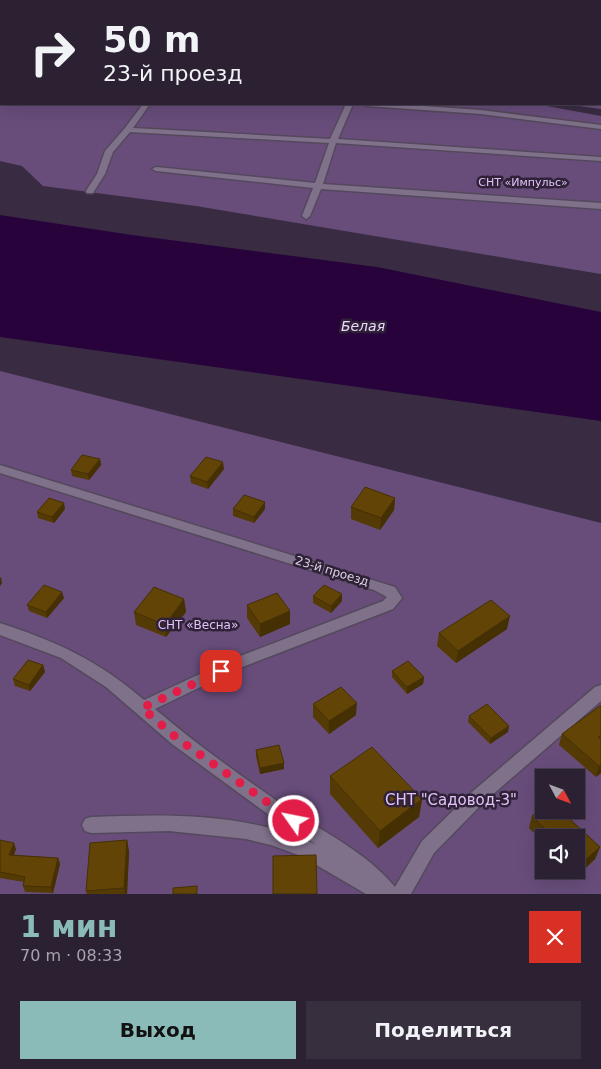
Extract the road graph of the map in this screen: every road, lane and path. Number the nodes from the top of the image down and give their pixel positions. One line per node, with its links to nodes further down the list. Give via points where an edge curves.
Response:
1 (145, 105): 5 (lane)
2 (350, 105): 6 (lane)
3 (381, 105): 4 (lane, via 480,112)
4 (601, 127)
5 (128, 130): 6 (lane); 10 (lane, via 109,151 101,174)
6 (333, 141): 7 (lane); 9 (lane)
7 (601, 159)
8 (156, 170): 9 (lane)
9 (317, 185): 11 (lane); 12 (lane)
10 (90, 191)
11 (601, 206)
12 (306, 216)
13 (0, 469): 16 (street, 23-й проезд, via 379,586 390,591 395,598 388,605 235,664)
14 (0, 629): 16 (street, via 66,654 112,682)
15 (601, 692): 20 (street, via 478,798 428,847)
16 (142, 708): 19 (street, via 178,739 279,812 352,858)
17 (91, 825): 18 (street, via 211,824 296,845)
18 (383, 894)
19 (389, 894)
20 (401, 894)

